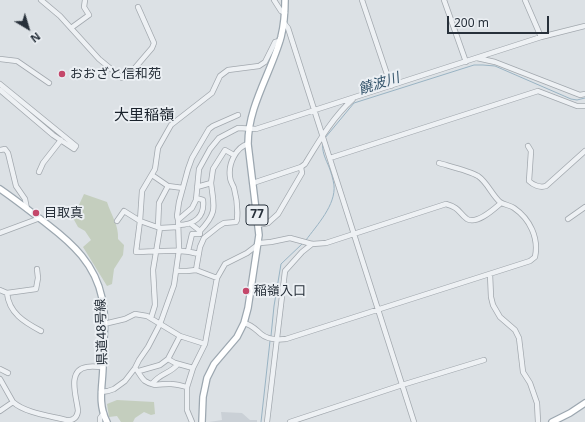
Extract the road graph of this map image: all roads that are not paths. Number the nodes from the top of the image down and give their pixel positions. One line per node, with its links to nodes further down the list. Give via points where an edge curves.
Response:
1 (41, 0): 12 (street)
2 (85, 0): 12 (street, via 84,7 89,15)
3 (274, 0): 9 (street, via 281,12)
4 (285, 0): 9 (main road, 77)
5 (362, 0): 20 (street)
6 (444, 0): 17 (street)
7 (525, 0): 13 (street)
8 (138, 7): 12 (street, via 154,43 126,78 122,78 99,59)
9 (285, 13): 10 (main road, 77)
10 (284, 23): 14 (main road, 77); 25 (street, via 288,28)
11 (585, 26): 13 (street)
12 (71, 28)
13 (541, 37): 15 (street)
14 (280, 41): 27 (main road, 77, via 259,94); 39 (street, via 275,42 268,59 262,65 228,70 220,76 212,93 171,125 158,148)
15 (477, 58): 17 (street); 22 (street, via 495,62 580,95)
16 (0, 59): 18 (street, via 17,61)
17 (466, 62): 20 (street)
18 (49, 83)
19 (0, 84): 29 (street, via 76,146 74,149)
20 (391, 86): 23 (street)
21 (0, 90): 29 (street)
22 (585, 94)
23 (354, 98): 25 (street); 28 (street)
24 (585, 106): 35 (street, via 577,106 538,91)
25 (314, 111): 27 (street); 28 (street)
26 (238, 115): 44 (street, via 209,129 192,158)
27 (249, 129): 30 (main road, 77); 43 (street, via 238,128 219,138 199,169)
28 (322, 135): 35 (street); 37 (street)
29 (61, 140): 38 (street)
30 (248, 144): 34 (street, via 238,149); 41 (main road, 77)
31 (528, 146): 33 (street, via 531,151 529,181 544,187)
32 (0, 150): 49 (street, via 5,149 8,153 16,186 25,199)
33 (585, 150)
34 (234, 155): 40 (street, via 225,150 213,169); 61 (street, via 229,171 237,201 236,222 218,226)
35 (330, 158): 60 (street)
36 (439, 163): 47 (street, via 478,176)
37 (301, 167): 41 (street); 56 (street, via 302,173 278,214 268,223)
38 (39, 172)
39 (152, 175): 42 (street); 53 (street, via 142,191)
40 (211, 183): 43 (street); 59 (street, via 213,215)
41 (254, 183): 56 (main road, 77)
42 (168, 186): 44 (street); 57 (street, via 159,203)
43 (197, 187): 46 (street)
44 (183, 188): 54 (street, via 177,216)
45 (0, 189): 49 (main road, 県道48号線)
46 (196, 198): 54 (street, via 192,208); 55 (street, via 203,200 204,208 201,215)
47 (501, 203): 60 (street, via 482,218 474,220 467,218 454,206 446,204); 71 (street, via 509,205 523,215 532,228 537,250 535,257 530,261)
48 (585, 207): 51 (street)
49 (27, 209): 50 (main road, 県道48号線)
50 (40, 218): 58 (street); 78 (main road, 県道48号線, via 71,243 90,266 102,297)
51 (568, 219)
52 (117, 221): 53 (street, via 124,211)
53 (140, 221): 57 (street); 66 (street, via 136,252)
54 (178, 224): 55 (street); 57 (street); 64 (street)
55 (191, 224): 59 (street)
56 (258, 225): 62 (main road, 77)
57 (159, 227): 66 (street)
58 (0, 233)
59 (200, 233): 61 (street); 65 (street, via 190,236)
60 (354, 234): 63 (street, via 326,243); 75 (street)
61 (204, 238): 67 (street)
62 (258, 244): 63 (street, via 290,238); 72 (street, via 225,264); 77 (main road, 77)
63 (312, 244): 82 (street, via 285,271)
64 (179, 250): 65 (street); 66 (street); 70 (street)
65 (188, 251): 67 (street)
66 (155, 252): 76 (street, via 152,270 155,306)
67 (199, 254): 69 (street)
68 (36, 269): 74 (street, via 36,289)
69 (196, 270): 70 (street); 72 (street)
70 (176, 271): 79 (street, via 174,286)
71 (490, 274): 75 (street); 108 (street, via 493,305 500,317 516,330 519,338 523,372 538,403)
72 (216, 278): 83 (street)
73 (0, 290): 74 (street)
74 (7, 293): 80 (street, via 12,310 25,323)
75 (378, 310): 82 (street); 94 (street)
76 (151, 318): 78 (street, via 135,314); 79 (street)
77 (244, 323): 82 (street, via 253,326 262,335); 104 (main road, 77, via 237,337 214,364 207,378)
78 (104, 324): 87 (main road, 県道48号線)
79 (160, 324): 81 (street); 90 (street, via 139,360)
80 (41, 330)
81 (180, 336): 83 (street); 84 (street)
82 (277, 340): 105 (street)
83 (205, 344): 88 (street)
84 (168, 359): 86 (street); 90 (street, via 160,365)
85 (484, 360): 94 (street)
86 (178, 364): 88 (street); 93 (street)
87 (103, 367): 96 (main road, 県道48号線); 97 (street, via 85,367 76,374 74,382 78,411 76,417 71,420 25,410)
88 (193, 368): 95 (street)
89 (0, 369): 91 (street)
90 (137, 370): 93 (street, via 145,381); 96 (street, via 121,385)
91 (8, 373)
92 (0, 379): 97 (street)
93 (152, 384): 95 (street)
94 (402, 385): 106 (street); 107 (street)
95 (187, 387): 103 (street, via 187,410)
96 (100, 392): 100 (main road, 県道48号線)
97 (13, 402): 99 (street)
98 (585, 402): 109 (main road)
99 (0, 411)
100 (104, 413): 101 (street); 102 (main road, 県道48号線)
101 (100, 422)
102 (107, 422)
103 (192, 422)
104 (202, 422)
105 (267, 422)
106 (290, 422)
107 (414, 422)
108 (538, 422)
109 (552, 422)

